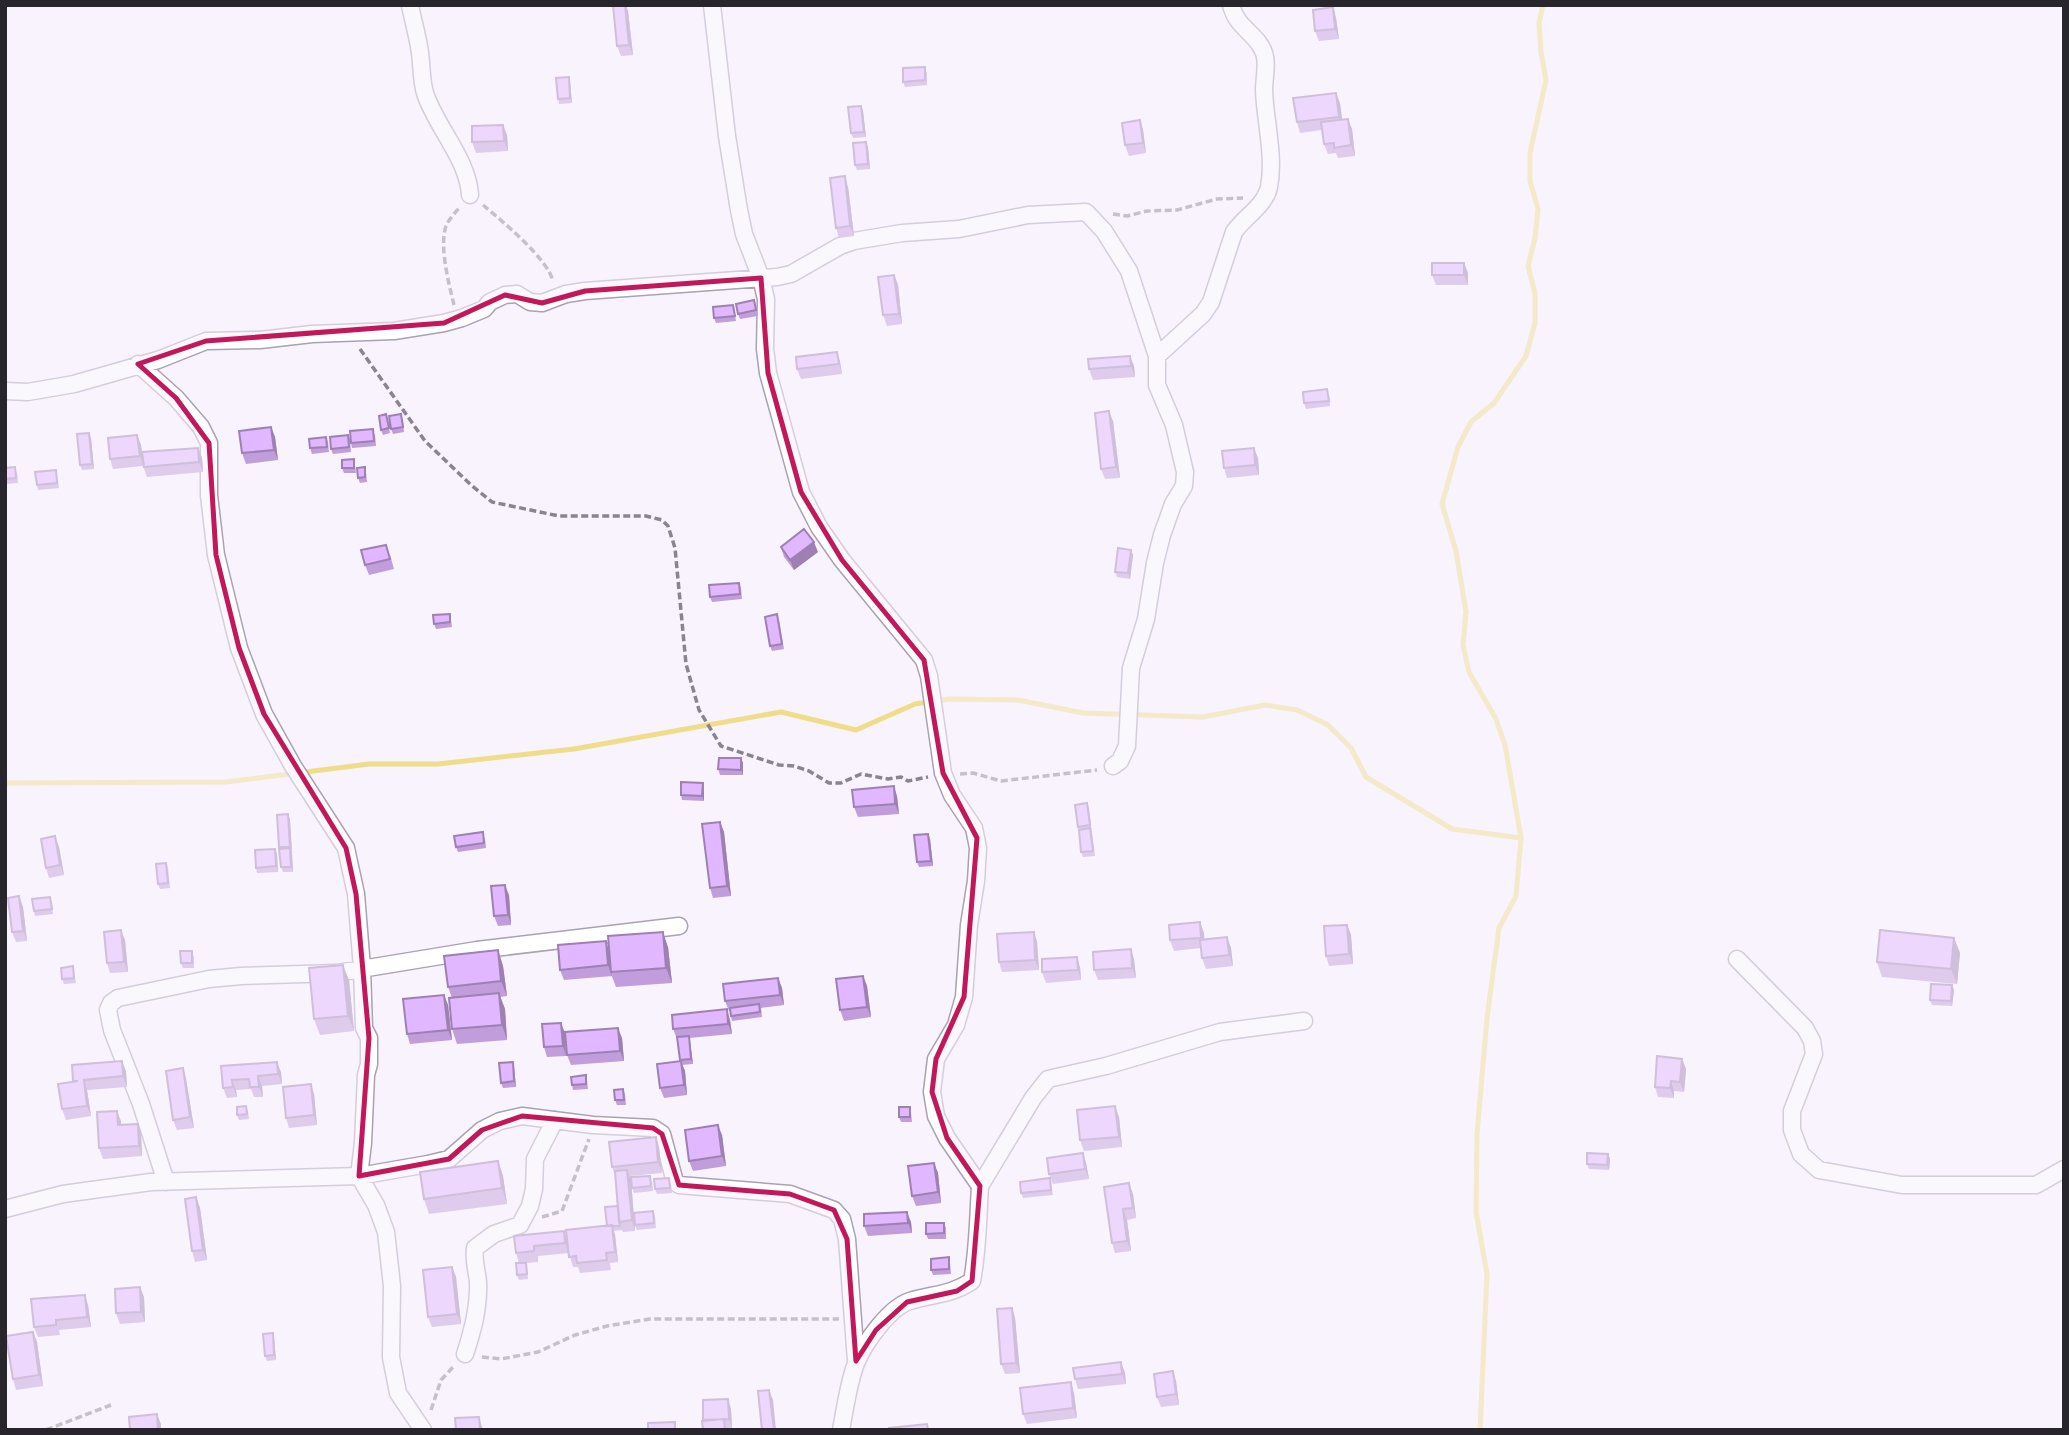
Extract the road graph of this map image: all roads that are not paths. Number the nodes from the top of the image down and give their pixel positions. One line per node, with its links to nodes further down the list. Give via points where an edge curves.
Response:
1 (410, 5): 4 (street, via 424,92 464,170)
2 (712, 5): 5 (street, via 739,210)
3 (1231, 5): 6 (street, via 1242,28 1265,54 1269,189 1251,217 1234,232 1203,314)
4 (470, 195)
5 (761, 278): 6 (street, via 792,274 854,241 959,229 1028,215 1086,212 1129,271); 7 (street, via 585,291 536,303 517,294 505,295 484,309 444,323 350,334 206,341); 18 (street, via 768,373 801,492 842,560 924,660 943,773 974,828 978,848 964,997 956,1025 936,1059 932,1092 947,1139)
6 (1157, 356): 9 (street, via 1157,385 1174,425 1184,486 1162,535 1131,668 1127,746)
7 (138, 365): 8 (street, via 74,384); 12 (street, via 176,398 209,443 216,555 239,648 264,714 346,848 356,894)
8 (5, 391)
9 (1113, 766)
10 (679, 926): 12 (street)
11 (1737, 958): 15 (street, via 1805,1028 1812,1041 1814,1054 1792,1111 1792,1130 1801,1154 1819,1170 1902,1185 2036,1185)
12 (362, 968): 16 (street, via 369,1064); 17 (street, via 209,979 144,991 111,1003 112,1030)
13 (1304, 1021): 18 (street, via 1220,1032 1048,1079)
14 (555, 1120): 16 (street, via 522,1116 500,1121 482,1130 449,1160); 20 (street, via 535,1160 534,1189 520,1224 475,1248 477,1313); 21 (street, via 653,1128 662,1134 679,1185 790,1194 834,1210 842,1219 847,1239)
15 (2064, 1170)
16 (359, 1176): 17 (street); 22 (street, via 386,1233 392,1286 391,1357 398,1393)
17 (166, 1182): 19 (street, via 63,1194)
18 (980, 1186): 21 (street, via 972,1281 957,1291 907,1302 876,1330)
19 (5, 1209)
20 (465, 1354)
21 (856, 1361): 23 (street)
22 (426, 1424)
23 (841, 1430)

